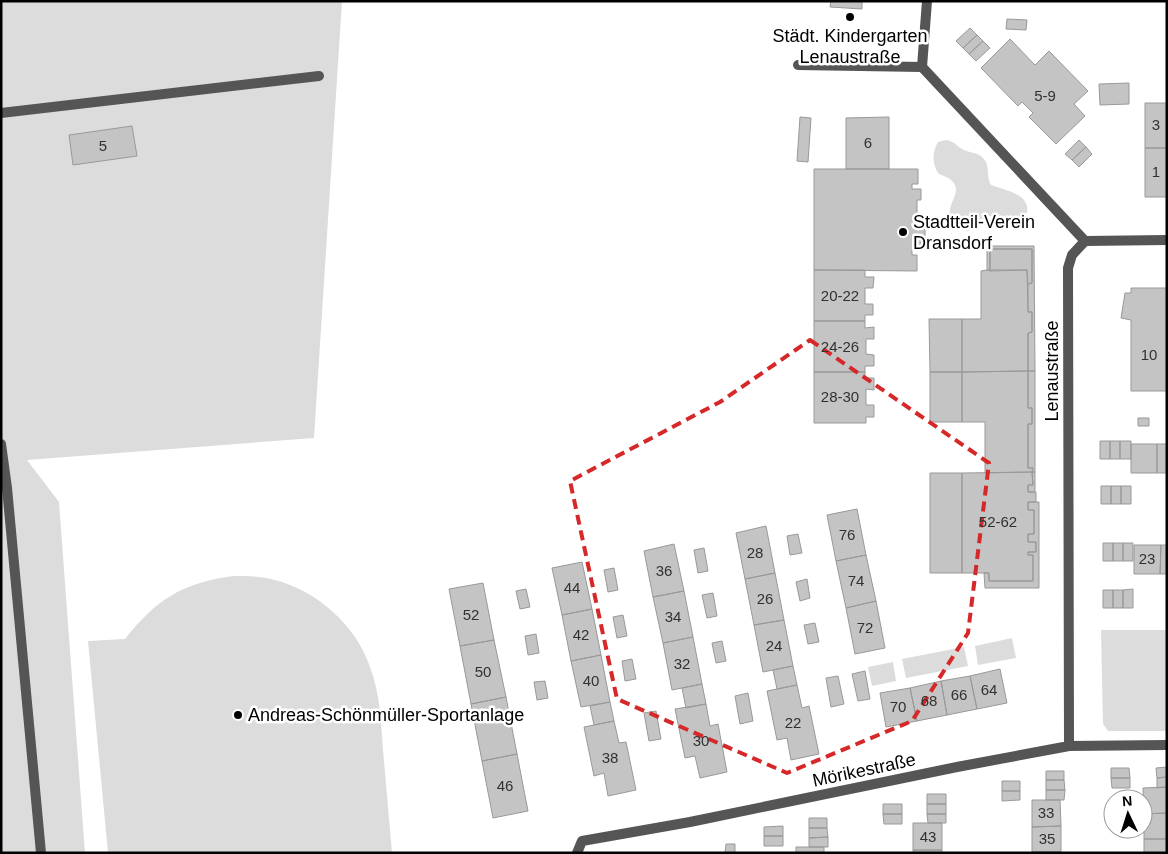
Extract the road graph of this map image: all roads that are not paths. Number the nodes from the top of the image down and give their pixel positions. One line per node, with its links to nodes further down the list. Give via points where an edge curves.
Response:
1 (927, 1): 3 (street)
2 (798, 65): 3 (street)
3 (922, 67): 7 (street)
4 (319, 76): 5 (street)
5 (1, 113)
6 (1167, 240): 7 (street)
7 (1085, 241): 10 (street, Lenaustraße, via 1072,255 1068,268)
8 (1, 444): 11 (street)
9 (1167, 745): 10 (street, Mörikestraße)
10 (1069, 746): 12 (street, Mörikestraße, via 582,841)
11 (41, 853)
12 (577, 853)

